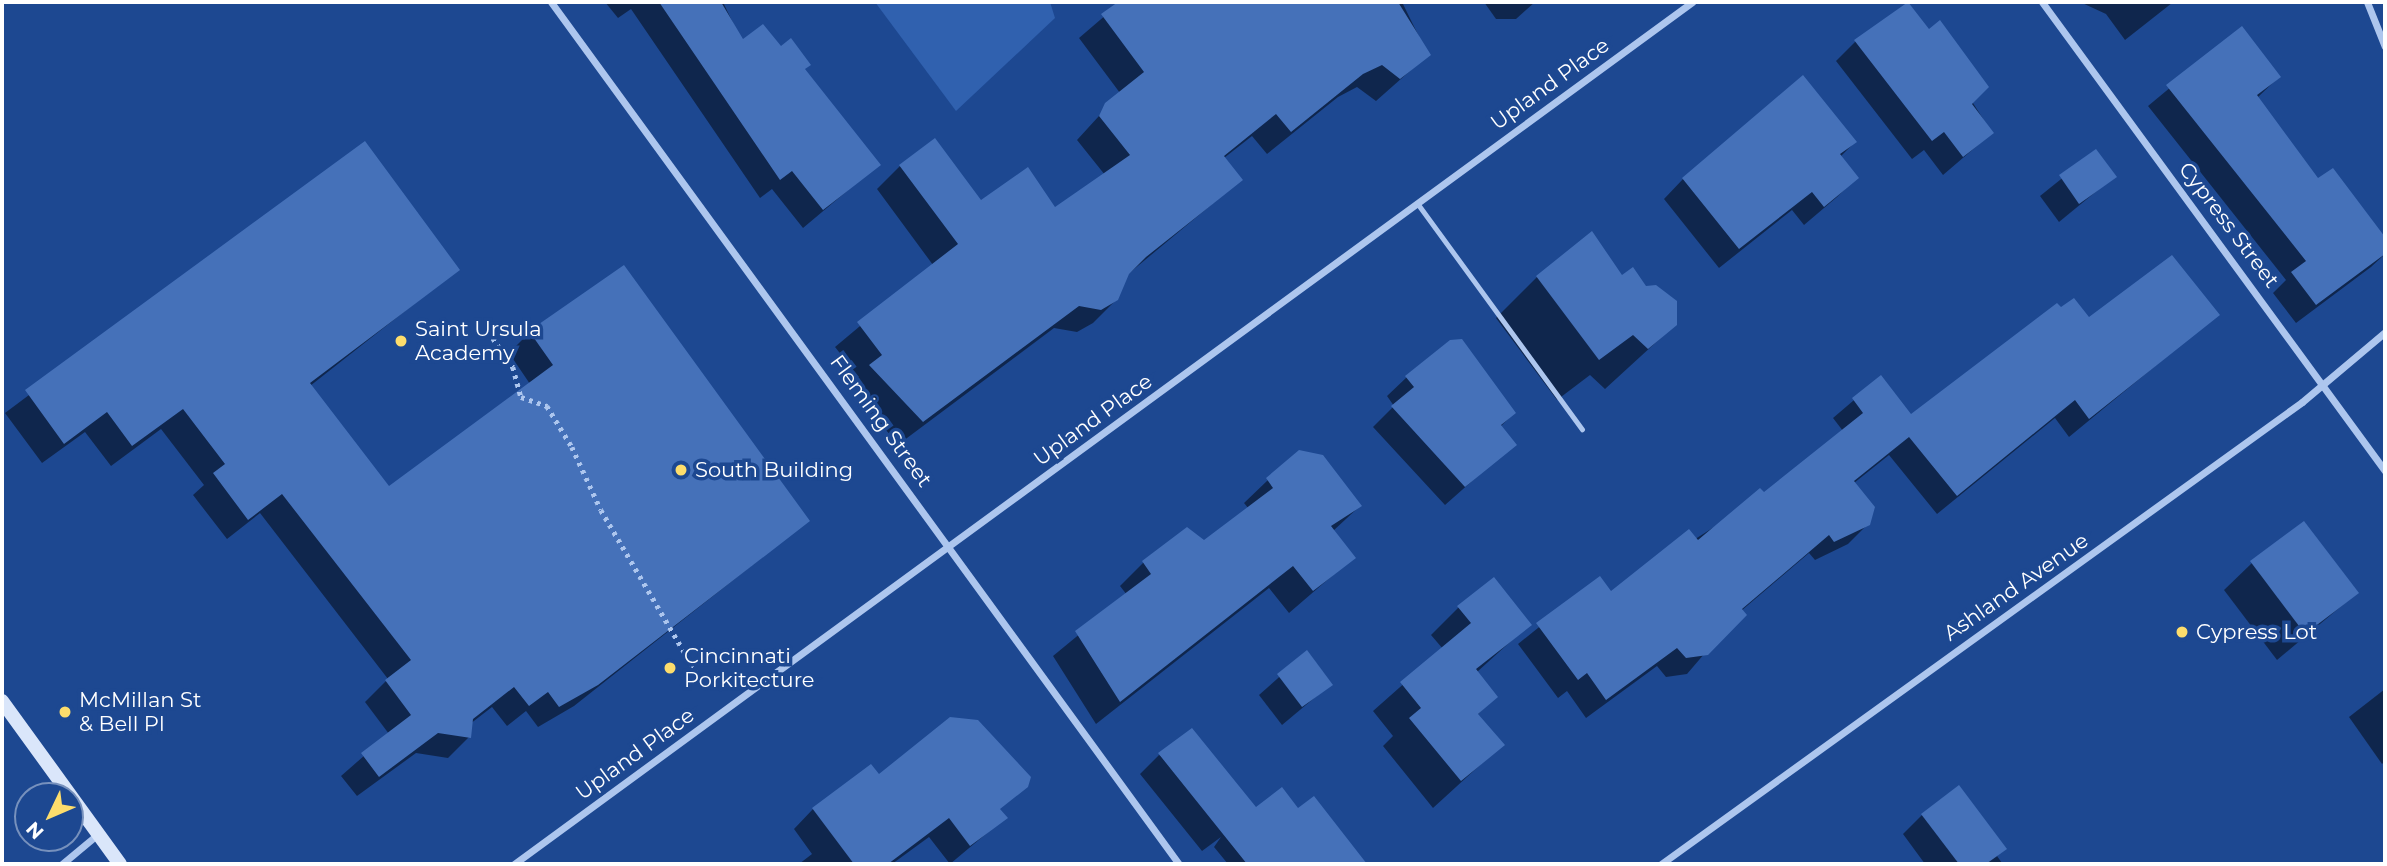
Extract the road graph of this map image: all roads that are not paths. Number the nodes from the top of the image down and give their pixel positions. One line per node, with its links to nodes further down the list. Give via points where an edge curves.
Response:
1 (551, 2): 11 (street, Fleming Street)
2 (1692, 2): 6 (street, Upland Place)
3 (2042, 2): 8 (street, Cypress Street)
4 (2367, 2): 5 (street)
5 (2385, 47)
6 (1417, 203): 9 (lane); 11 (street, Upland Place)
7 (2385, 332): 8 (street, Ashland Avenue)
8 (2322, 388): 10 (street, Cypress Street); 18 (street, Ashland Avenue)
9 (1582, 429)
10 (2385, 471)
11 (951, 546): 16 (street, Upland Place); 17 (street, Fleming Street)
12 (2, 701): 13 (main road)
13 (98, 834): 14 (street); 15 (main road)
14 (62, 864)
15 (120, 864)
16 (514, 864)
17 (1179, 864)
18 (1661, 864)

